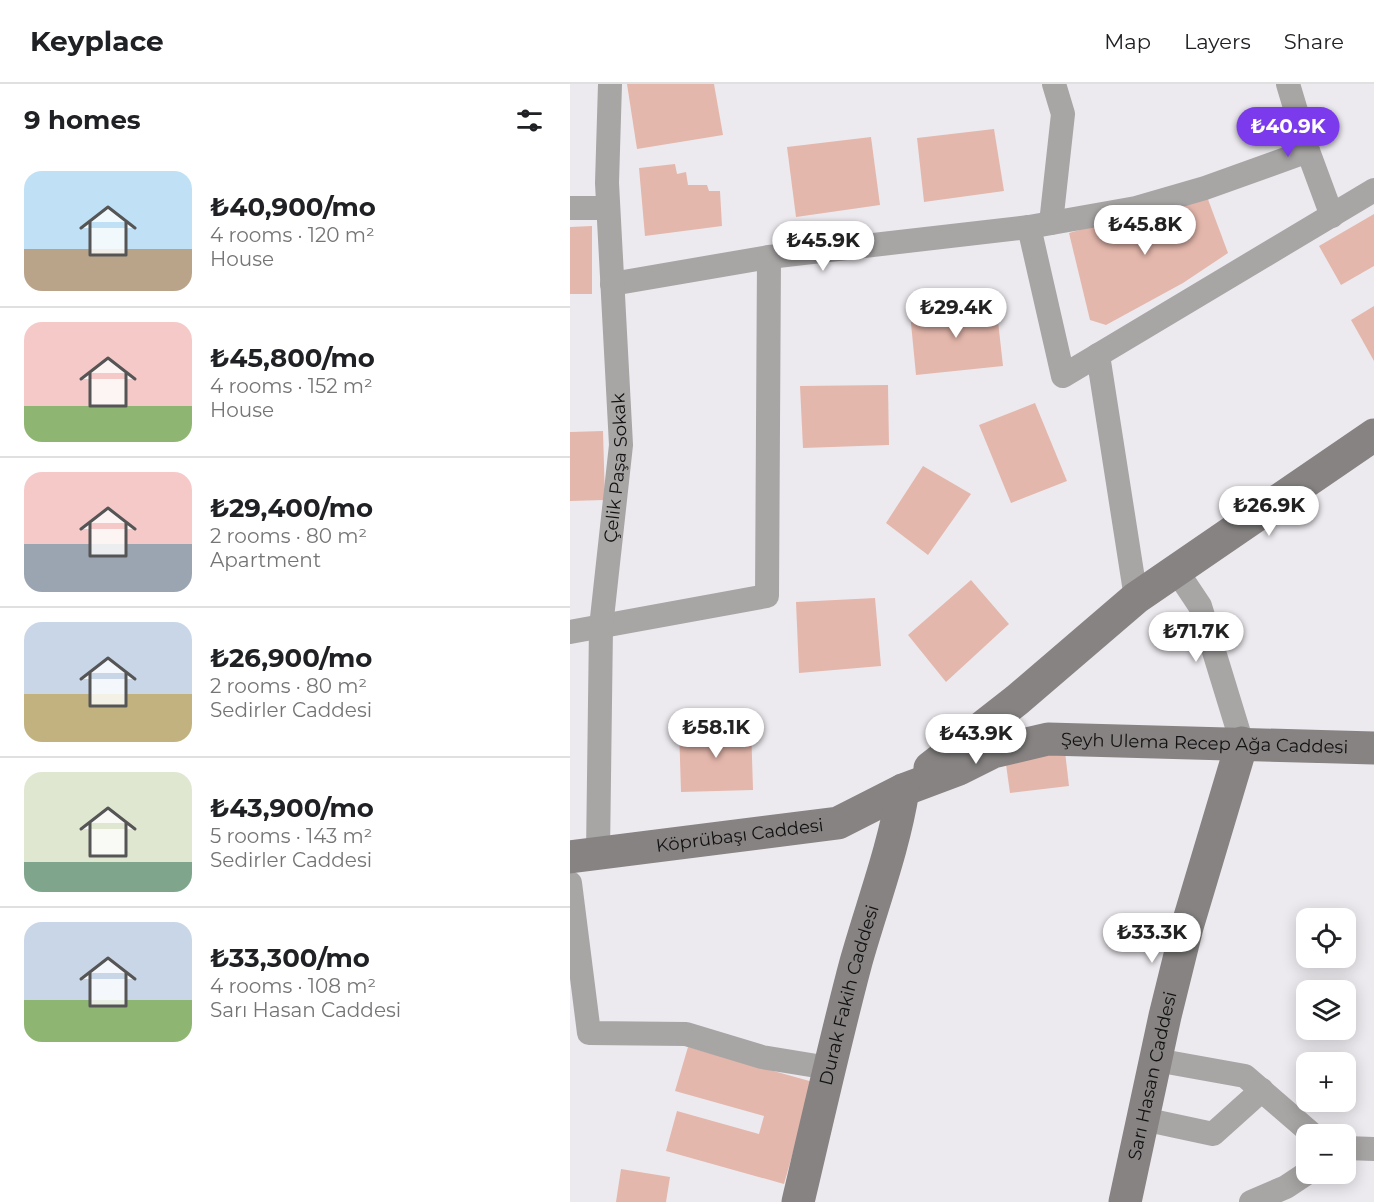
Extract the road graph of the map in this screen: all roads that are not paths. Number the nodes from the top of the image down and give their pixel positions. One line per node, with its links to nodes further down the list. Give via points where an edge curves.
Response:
1 (610, 84): 7 (street, Çelik Paşa Sokak)
2 (1054, 84): 9 (street, via 1063,114)
3 (1288, 84): 4 (street)
4 (1308, 152): 8 (street); 9 (street, via 1136,208)
5 (1374, 190): 8 (street)
6 (570, 208): 7 (street)
7 (608, 208): 11 (street, Çelik Paşa Sokak)
8 (1332, 216): 12 (street)
9 (1040, 225): 10 (street); 12 (street, via 1063,375)
10 (769, 257): 11 (street); 16 (street, via 767,596)
11 (612, 284): 16 (street, Çelik Paşa Sokak, via 621,445)
12 (1098, 355): 15 (street)
13 (1374, 435): 14 (street)
14 (1176, 570): 15 (street); 20 (street, via 1200,606)
15 (1136, 598): 18 (street)
16 (601, 627): 17 (street); 23 (street, Çelik Paşa Sokak)
17 (570, 632)
18 (1017, 700): 19 (street, Şeyh Ulema Recep Ağa Caddesi); 22 (street)
19 (1047, 739): 20 (street, Şeyh Ulema Recep Ağa Caddesi); 22 (street, via 993,752)
20 (1242, 743): 21 (street, Şeyh Ulema Recep Ağa Caddesi); 25 (street, Sarı Hasan Caddesi, via 1187,927)
21 (1374, 748)
22 (903, 789): 23 (street, Köprübaşı Caddesi, via 838,823); 26 (street, Durak Fakih Caddesi, via 891,846)
23 (584, 855)
24 (570, 883): 26 (street, via 589,1033 686,1034 762,1057)
25 (1156, 1060): 27 (street, via 1245,1076); 28 (street, Sarı Hasan Caddesi)
26 (829, 1068): 33 (street, Durak Fakih Caddesi)
27 (1262, 1090): 28 (street, via 1213,1134); 29 (street)
28 (1143, 1119): 34 (street, Sarı Hasan Caddesi)
29 (1301, 1124)
30 (1356, 1148): 31 (street)
31 (1374, 1149)
32 (1296, 1180): 35 (street)
33 (798, 1202)
34 (1125, 1202)
35 (1251, 1202)

